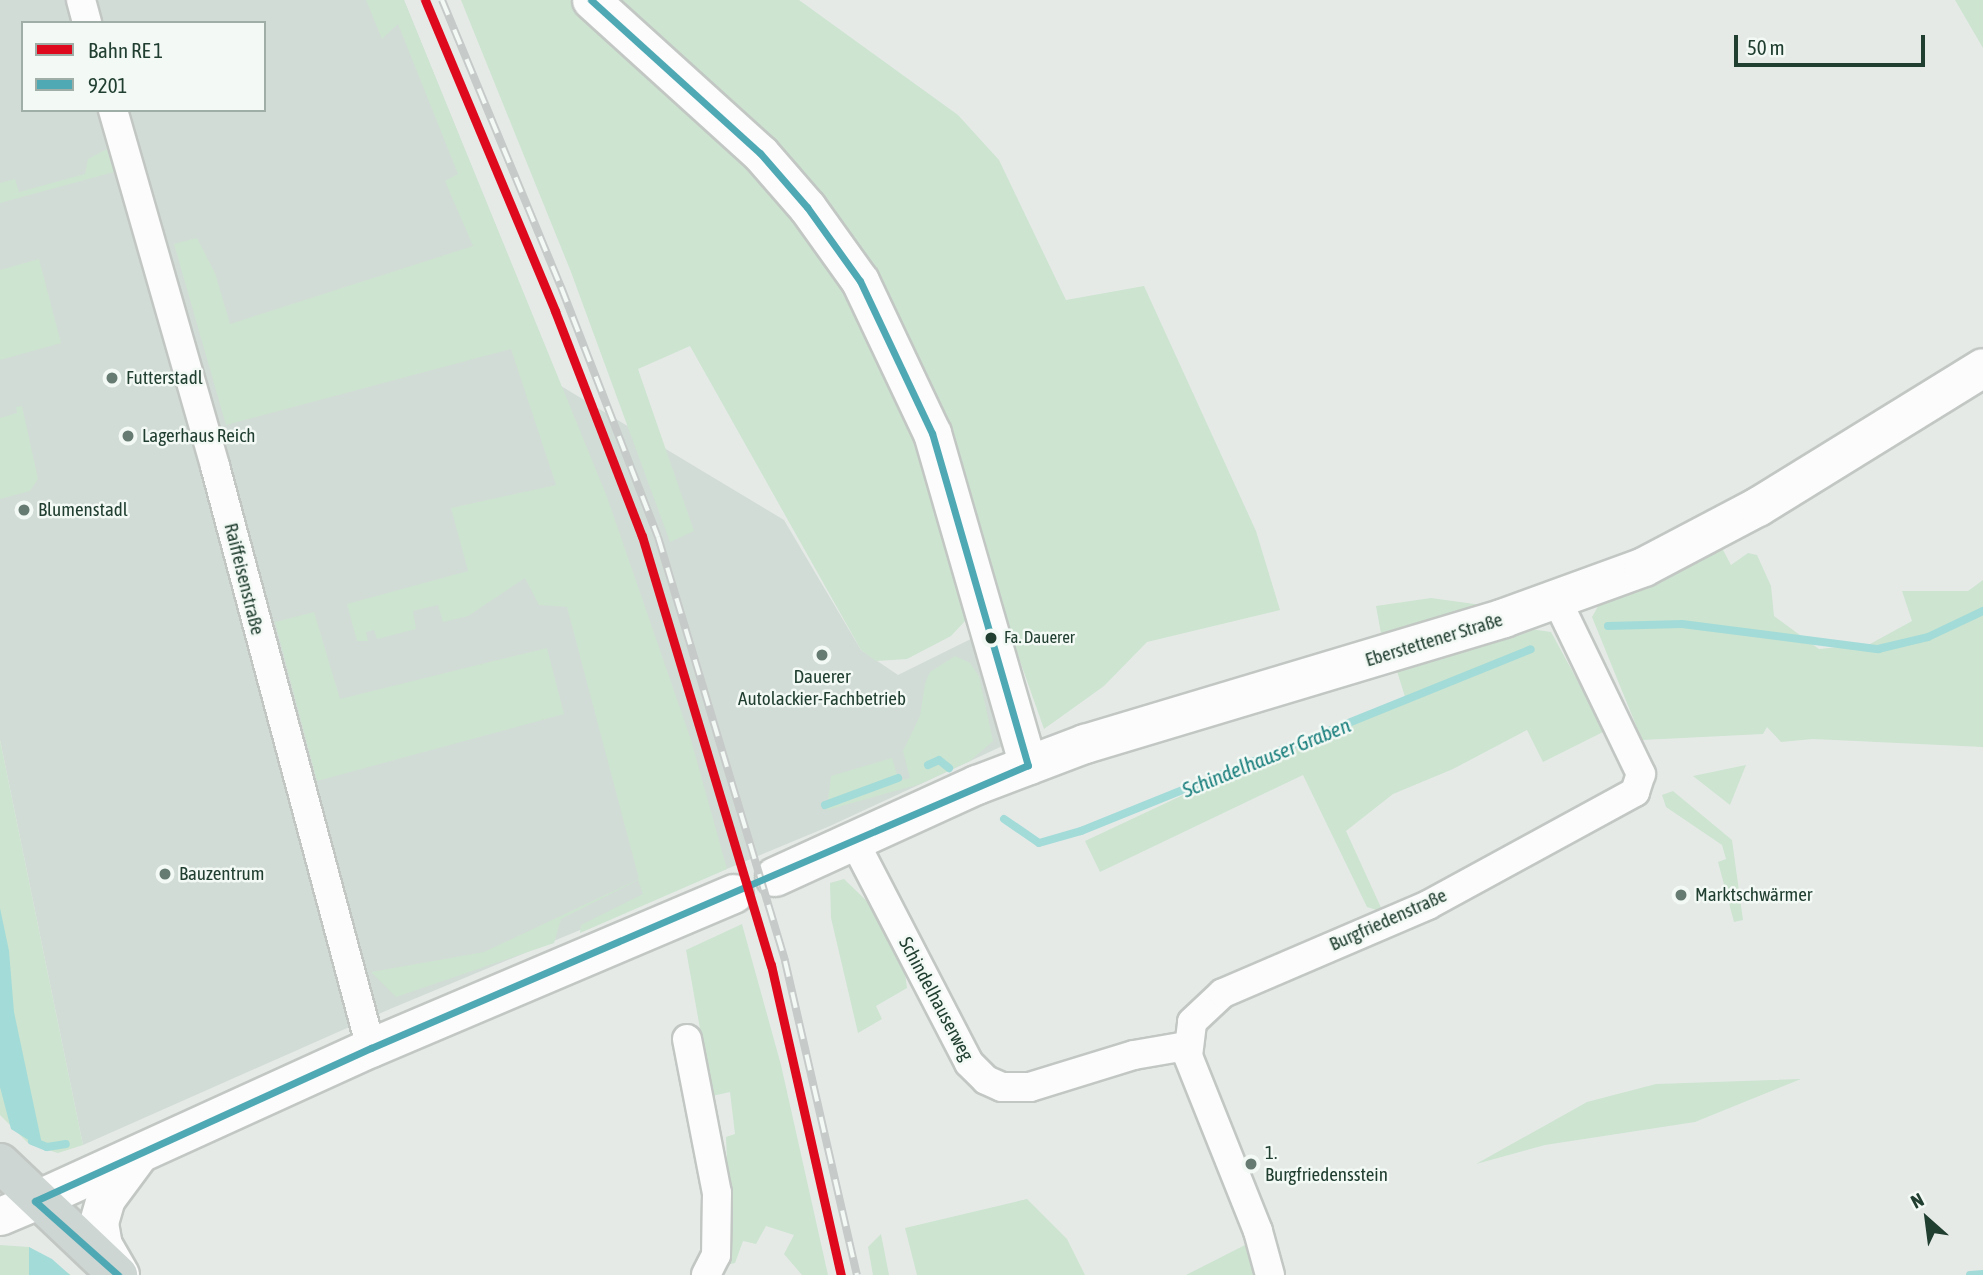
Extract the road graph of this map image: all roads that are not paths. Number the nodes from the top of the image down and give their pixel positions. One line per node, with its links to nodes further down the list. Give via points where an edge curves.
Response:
1 (81, 0): 3 (street)
2 (591, 0): 7 (street, via 738,131 807,207 860,281 932,433)
3 (86, 21)
4 (114, 112): 13 (street, Raiffeisenstraße, via 215,466)
5 (1983, 368): 6 (main road, Eberstettener Straße, via 1724,526 1644,567)
6 (1558, 600): 7 (main road, Eberstettener Straße, via 1135,727); 12 (street, Burgfriedenstraße, via 1642,774 1635,792 1428,905 1223,993 1197,1013)
7 (1028, 765): 8 (main road, Eberstettener Straße)
8 (854, 841): 9 (main road, Eberstettener Straße); 12 (street, Schindelhauserweg, via 969,1063 986,1080 1002,1087 1030,1087 1134,1055)
9 (775, 877)
10 (734, 894): 13 (main road)
11 (687, 1039): 17 (street, via 717,1193 716,1255)
12 (1186, 1046): 18 (street, via 1258,1231)
13 (371, 1048): 14 (main road)
14 (141, 1153): 15 (main road, via 84,1179); 16 (main road, via 106,1199 99,1223 103,1246)
15 (12, 1193): 16 (main road)
16 (119, 1275)
17 (706, 1275)
18 (1270, 1275)

